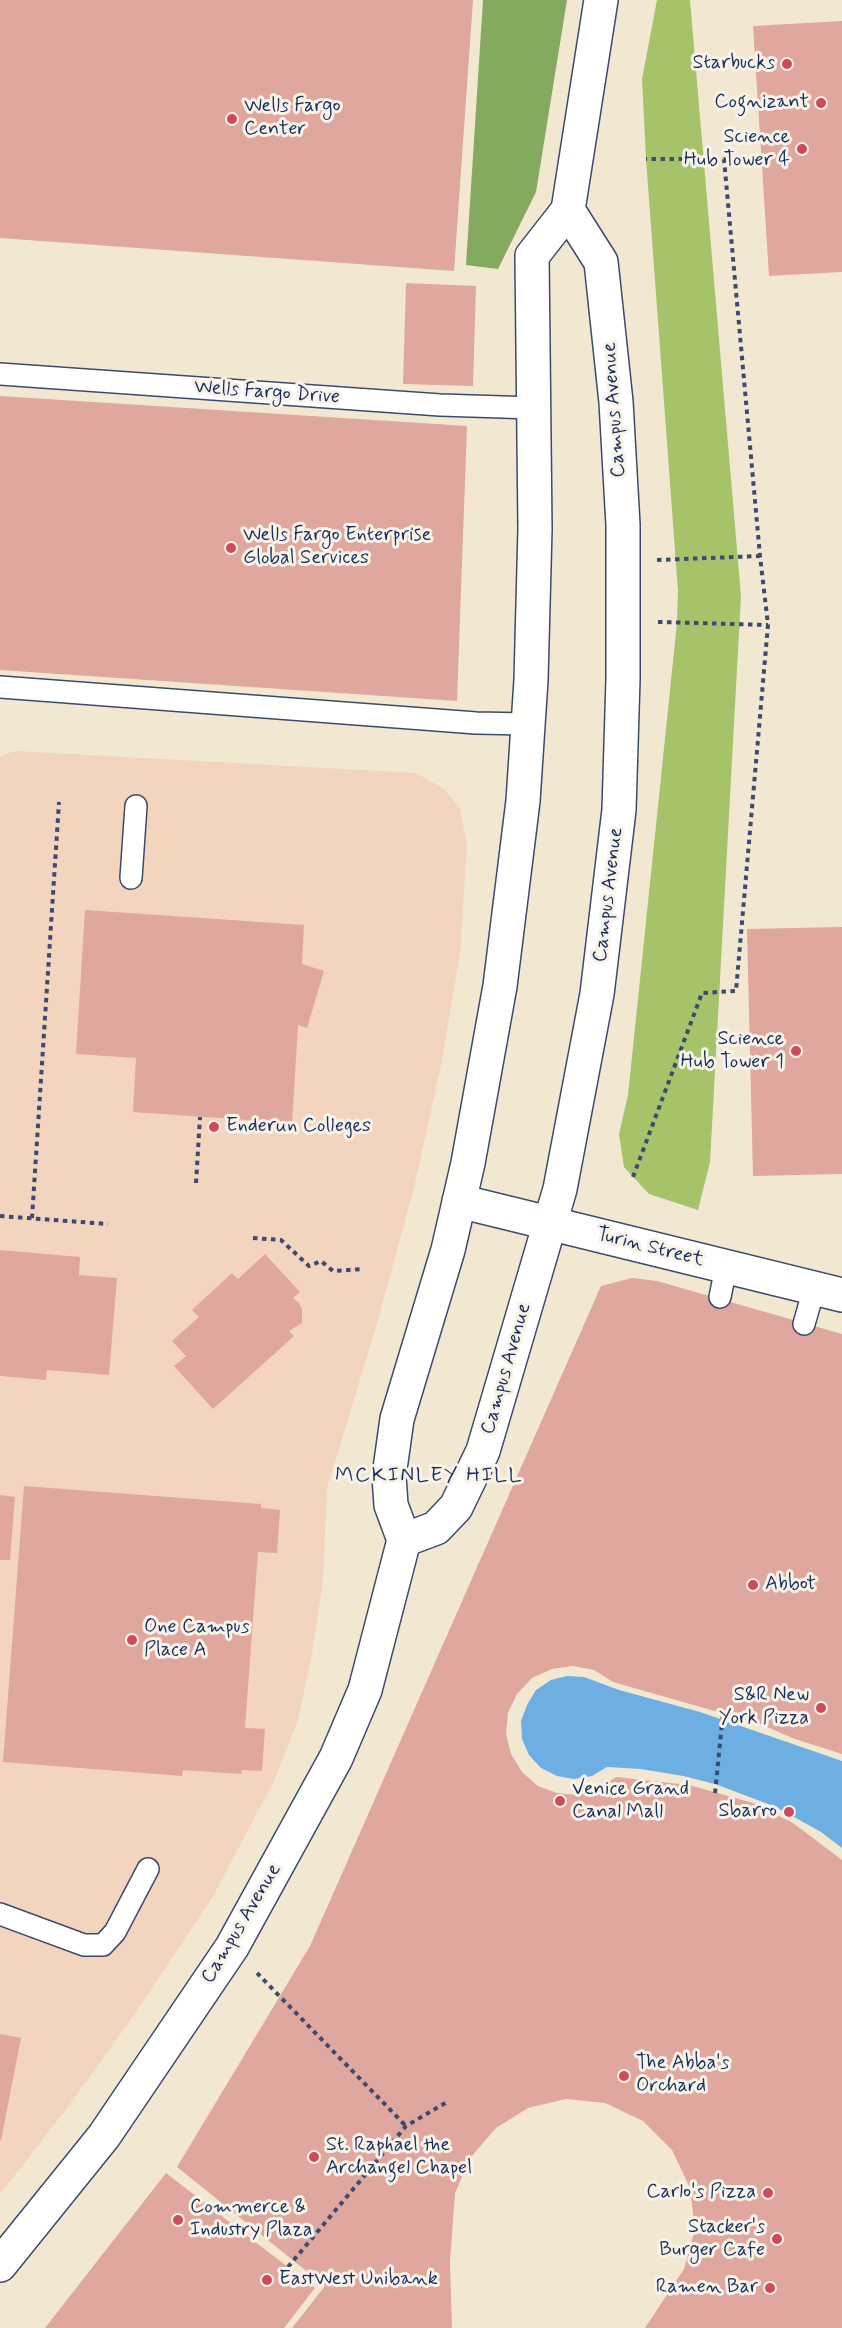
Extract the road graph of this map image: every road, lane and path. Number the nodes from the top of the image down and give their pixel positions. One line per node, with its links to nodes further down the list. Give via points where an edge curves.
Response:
1 (601, 0): 3 (street)
2 (645, 159): 6 (path, via 724,159)
3 (568, 210): 5 (street, via 532,256); 7 (street, Campus Avenue, via 601,262 616,402)
4 (0, 374): 5 (lane, Wells Fargo Drive)
5 (534, 408): 11 (street, via 535,529)
6 (760, 556): 7 (path); 9 (path)
7 (623, 560): 8 (street, Campus Avenue)
8 (623, 621): 9 (path); 22 (street, Campus Avenue, via 619,810 597,994)
9 (768, 625): 16 (path, via 736,991 702,993)
10 (0, 687): 11 (lane)
11 (528, 724): 18 (street, via 523,801 500,986)
12 (59, 802): 20 (path)
13 (136, 807): 14 (lane)
14 (131, 878)
15 (200, 1117): 17 (path)
16 (633, 1177)
17 (196, 1183)
18 (459, 1201): 22 (street, Turin Street); 27 (street, via 397,1419 389,1476 391,1505)
19 (0, 1216): 20 (path)
20 (32, 1218): 21 (path)
21 (108, 1224)
22 (550, 1224): 25 (street, Turin Street, via 723,1282); 27 (street, Campus Avenue, via 483,1451 456,1506 436,1528)
23 (253, 1238): 24 (path, via 280,1240 309,1266 321,1261 333,1271)
24 (364, 1269)
25 (828, 1292): 26 (lane)
26 (804, 1324)
27 (404, 1540): 32 (street, Campus Avenue, via 357,1709 336,1758)
28 (723, 1713): 29 (path)
29 (716, 1793)
30 (148, 1869): 31 (lane, via 115,1932 103,1945 84,1945)
31 (0, 1914)
32 (232, 1947): 34 (path); 35 (street, Campus Avenue, via 104,2136)
33 (447, 2102): 34 (path)
34 (406, 2126): 36 (path)
35 (0, 2265)
36 (288, 2267)

